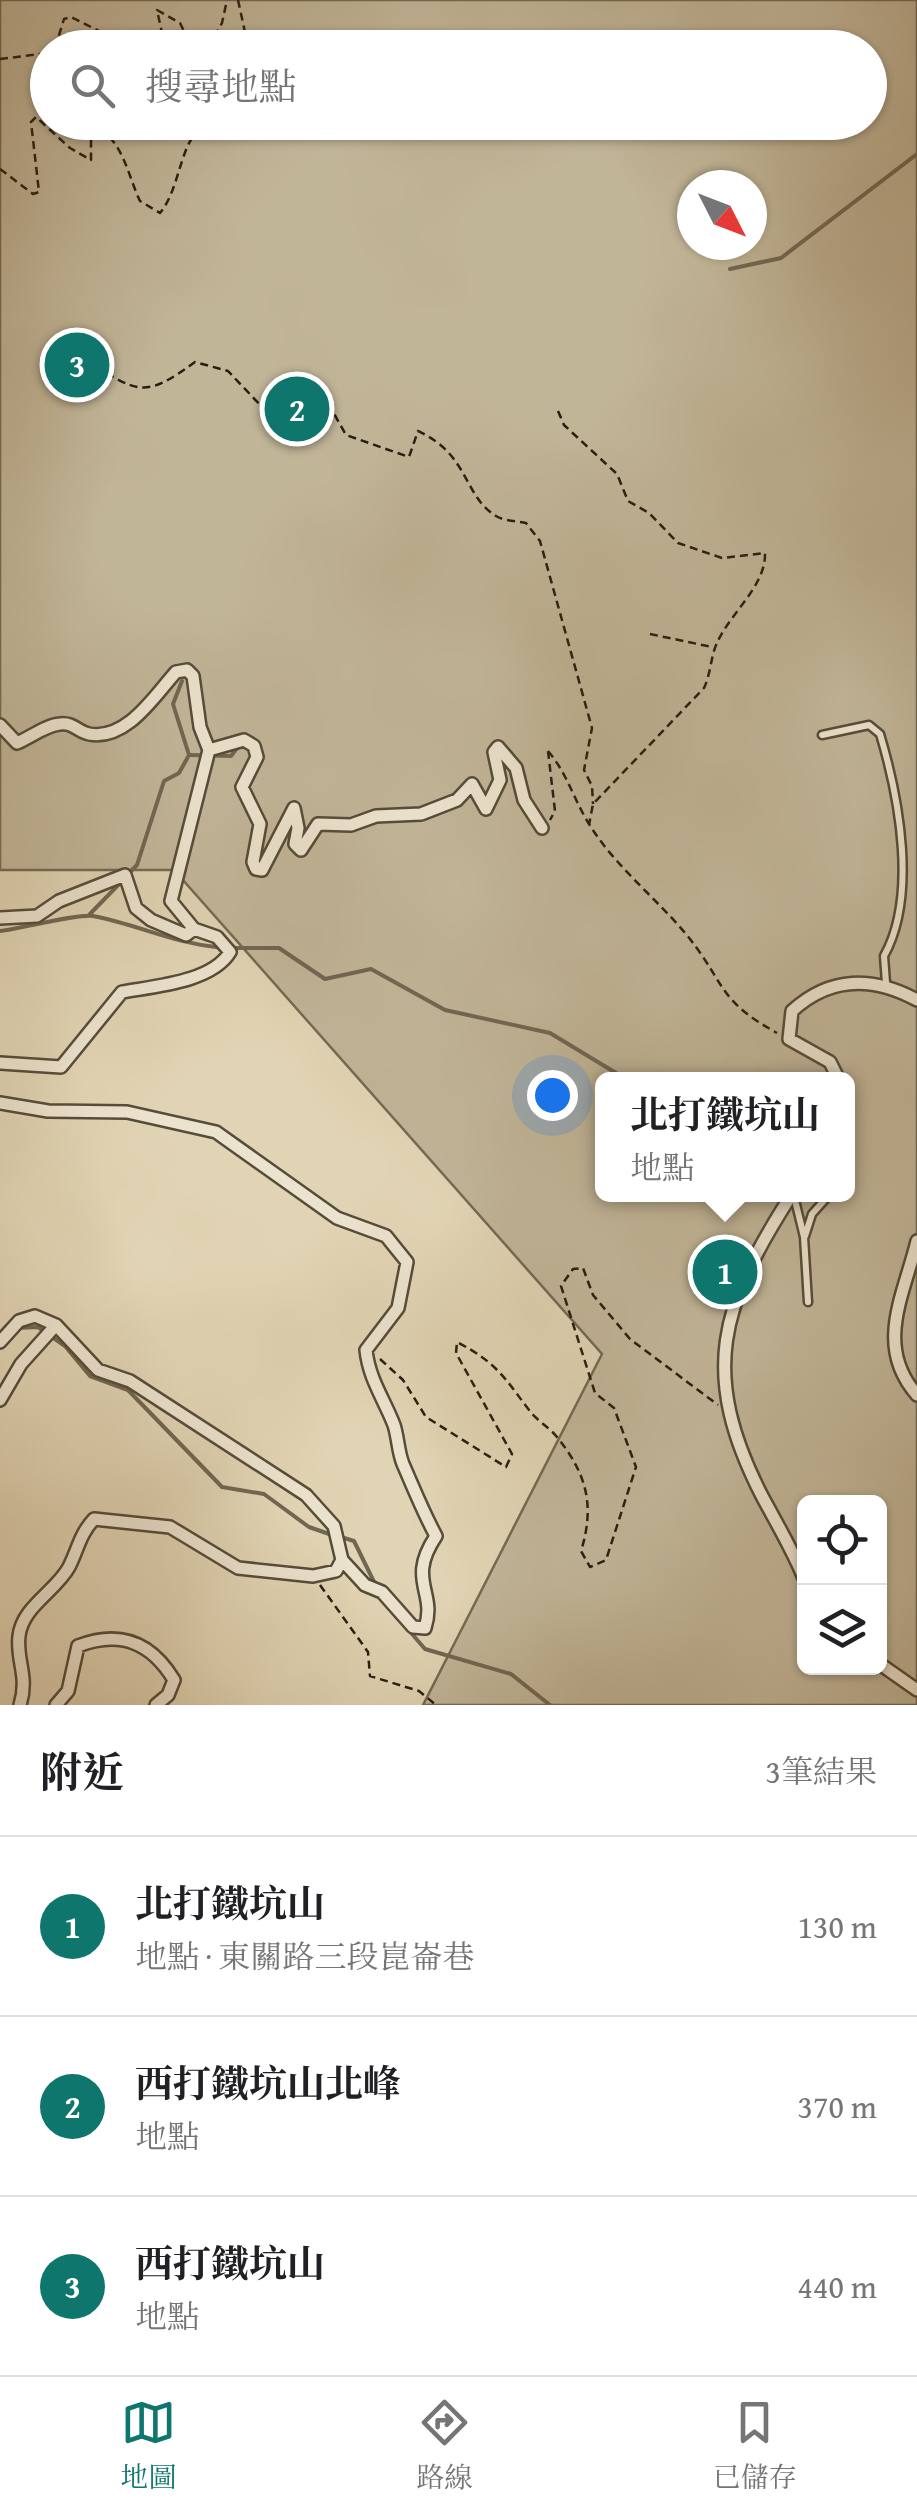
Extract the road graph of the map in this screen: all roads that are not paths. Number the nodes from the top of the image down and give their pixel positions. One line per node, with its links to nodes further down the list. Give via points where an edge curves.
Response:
1 (0, 725): 3 (street, via 17,742 56,724 90,734 113,731 128,724 176,672 187,670)
2 (822, 735): 7 (lane, via 870,725 880,734 909,832 908,902 898,940 884,956)
3 (209, 750): 4 (street, via 244,740 254,746 256,757 242,786 260,824 256,869 262,870 294,808 301,850 318,824 421,814 458,800 472,784 486,809 500,780 498,748 516,768 524,800); 6 (street, via 172,884 171,901)
4 (542, 828)
5 (0, 918): 6 (street, via 37,916 125,874 136,908 151,920 186,935)
6 (194, 929): 9 (street, via 217,937 230,952 223,965 176,983 122,992 61,1067)
7 (886, 984): 8 (street); 10 (street, via 813,992 792,1011 789,1039)
8 (917, 1000)
9 (0, 1063)
10 (836, 1072)
11 (0, 1103): 22 (street, via 126,1112 216,1132 337,1218 386,1236 408,1262 398,1308 366,1350 420,1512 436,1536 419,1572 429,1618 425,1628 413,1627)
12 (789, 1202): 23 (street, via 733,1306 722,1351 728,1411)
13 (795, 1202): 15 (lane)
14 (823, 1202): 15 (lane)
15 (804, 1238): 17 (lane)
16 (917, 1241): 20 (street, via 894,1316 895,1357)
17 (808, 1302)
18 (56, 1325): 19 (street, via 35,1316 19,1321); 21 (street); 22 (street, via 98,1370 130,1381 306,1495 334,1526)
19 (0, 1342)
20 (917, 1394)
21 (0, 1400)
22 (342, 1560): 26 (street, via 336,1571 313,1576 238,1568 170,1527 94,1519 68,1570 26,1617 18,1637 26,1687)
23 (797, 1564)
24 (887, 1669): 25 (street)
25 (917, 1690)
26 (20, 1705)
27 (56, 1705): 28 (street, via 68,1691 78,1646 122,1638 142,1644 174,1680)
28 (156, 1705)

